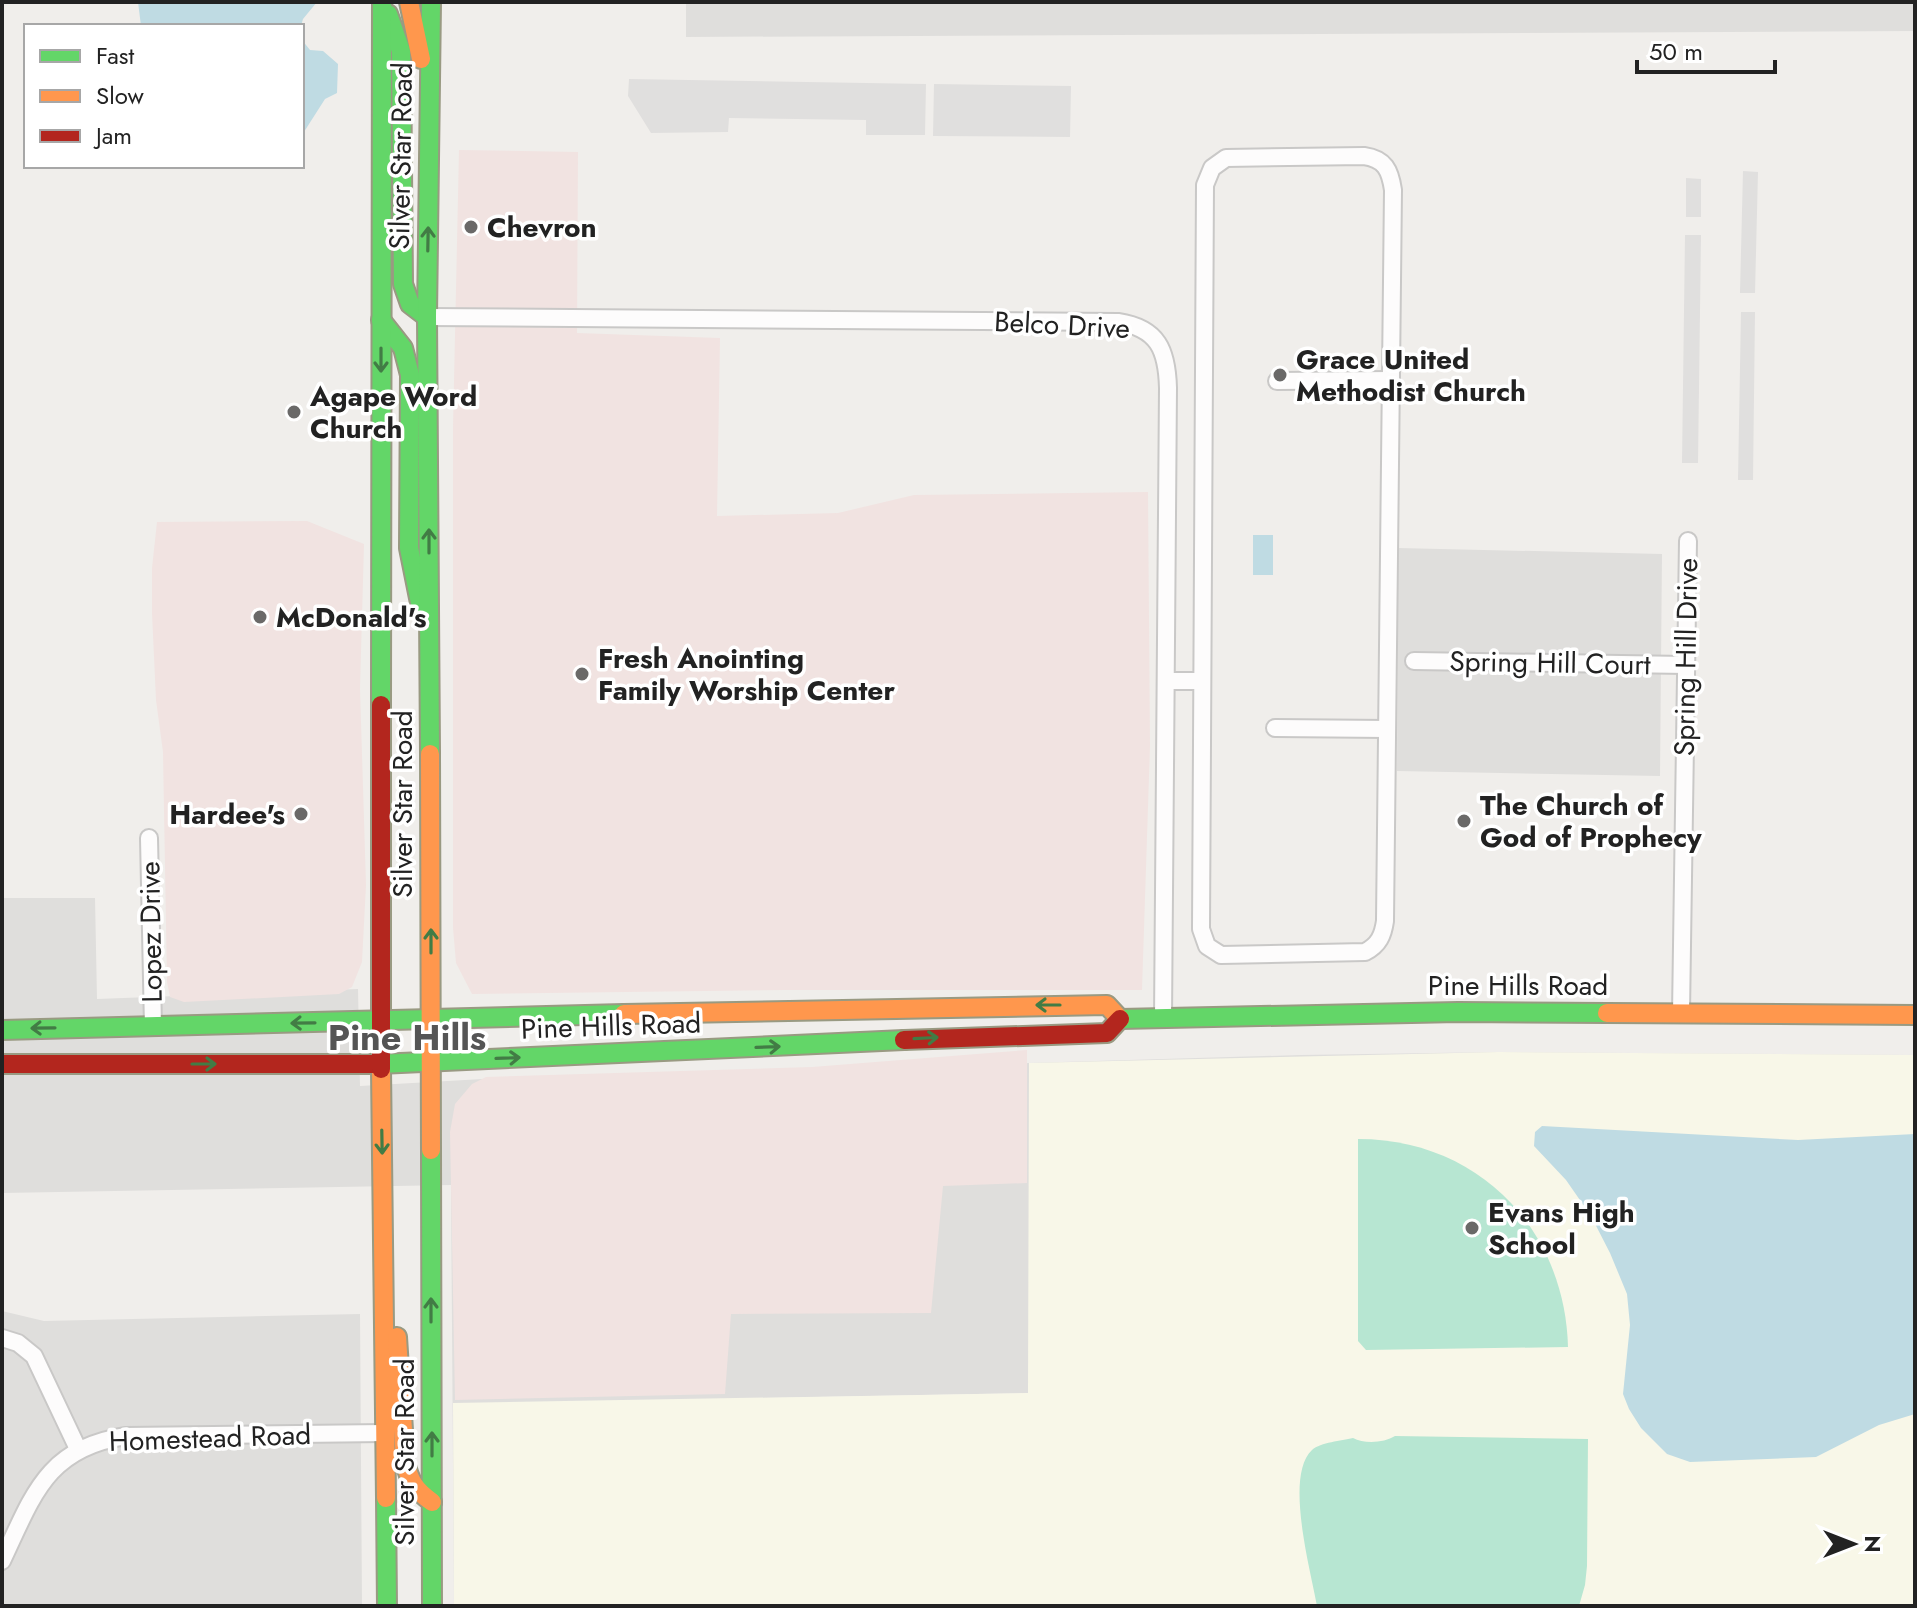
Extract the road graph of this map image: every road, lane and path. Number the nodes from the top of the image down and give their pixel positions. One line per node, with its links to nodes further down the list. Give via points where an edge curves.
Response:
1 (383, 2): 5 (main road, via 401,51 403,284 410,304); 6 (main road, Silver Star Road)
2 (409, 2): 4 (main road)
3 (431, 2): 4 (main road, Silver Star Road)
4 (430, 99): 5 (main road, Silver Star Road, one-way to 4)
5 (427, 317): 10 (main road, Silver Star Road, one-way to 5); 13 (street, Belco Drive, via 1118,322 1143,329 1160,345 1167,372)
6 (381, 320): 10 (main road, via 403,348 410,375 409,548); 23 (main road, Silver Star Road, one-way to 23)
7 (1391, 380): 8 (street); 14 (street, via 1393,190 1381,160 1235,157 1219,162 1205,185); 16 (street)
8 (1277, 381)
9 (1688, 541): 12 (street, Spring Hill Drive)
10 (430, 655): 21 (main road, Silver Star Road, one-way to 10)
11 (1414, 661): 12 (street, Spring Hill Court)
12 (1686, 665): 18 (street, Spring Hill Drive)
13 (1166, 681): 14 (street); 20 (street, Belco Drive)
14 (1202, 681): 16 (street, via 1201,929 1207,946 1221,955 1356,953 1373,948 1380,939 1385,921)
15 (1275, 728): 16 (street)
16 (1387, 729)
17 (149, 838): 24 (street, Lopez Drive)
18 (1681, 1013): 19 (main road, Pine Hills Road); 20 (main road, Pine Hills Road)
19 (1915, 1015)
20 (1163, 1018): 22 (main road, Pine Hills Road)
21 (431, 1019): 22 (main road, Pine Hills Road, one-way to 21, via 1107,1005); 23 (main road, Pine Hills Road); 26 (main road, Silver Star Road)
22 (1120, 1019): 26 (main road, Pine Hills Road, one-way to 22, via 1107,1033)
23 (381, 1021): 24 (main road, Pine Hills Road, one-way to 24); 28 (main road, Silver Star Road)
24 (153, 1026): 25 (main road, Pine Hills Road, one-way to 25)
25 (2, 1030)
26 (430, 1061): 28 (main road, Pine Hills Road); 33 (main road, Silver Star Road, one-way to 26)
27 (2, 1064): 28 (main road, Pine Hills Road, one-way to 28)
28 (381, 1064): 29 (main road, Silver Star Road, one-way to 29)
29 (382, 1204): 31 (main road, Silver Star Road); 33 (main road, via 405,1461 409,1480)
30 (2, 1338): 32 (street, via 34,1356)
31 (385, 1433): 32 (street, Homestead Road, via 126,1436); 35 (main road, Silver Star Road)
32 (78, 1449): 34 (street, Homestead Road, via 34,1495)
33 (432, 1502): 36 (main road, Silver Star Road)
34 (2, 1561)
35 (387, 1606)
36 (432, 1606)

